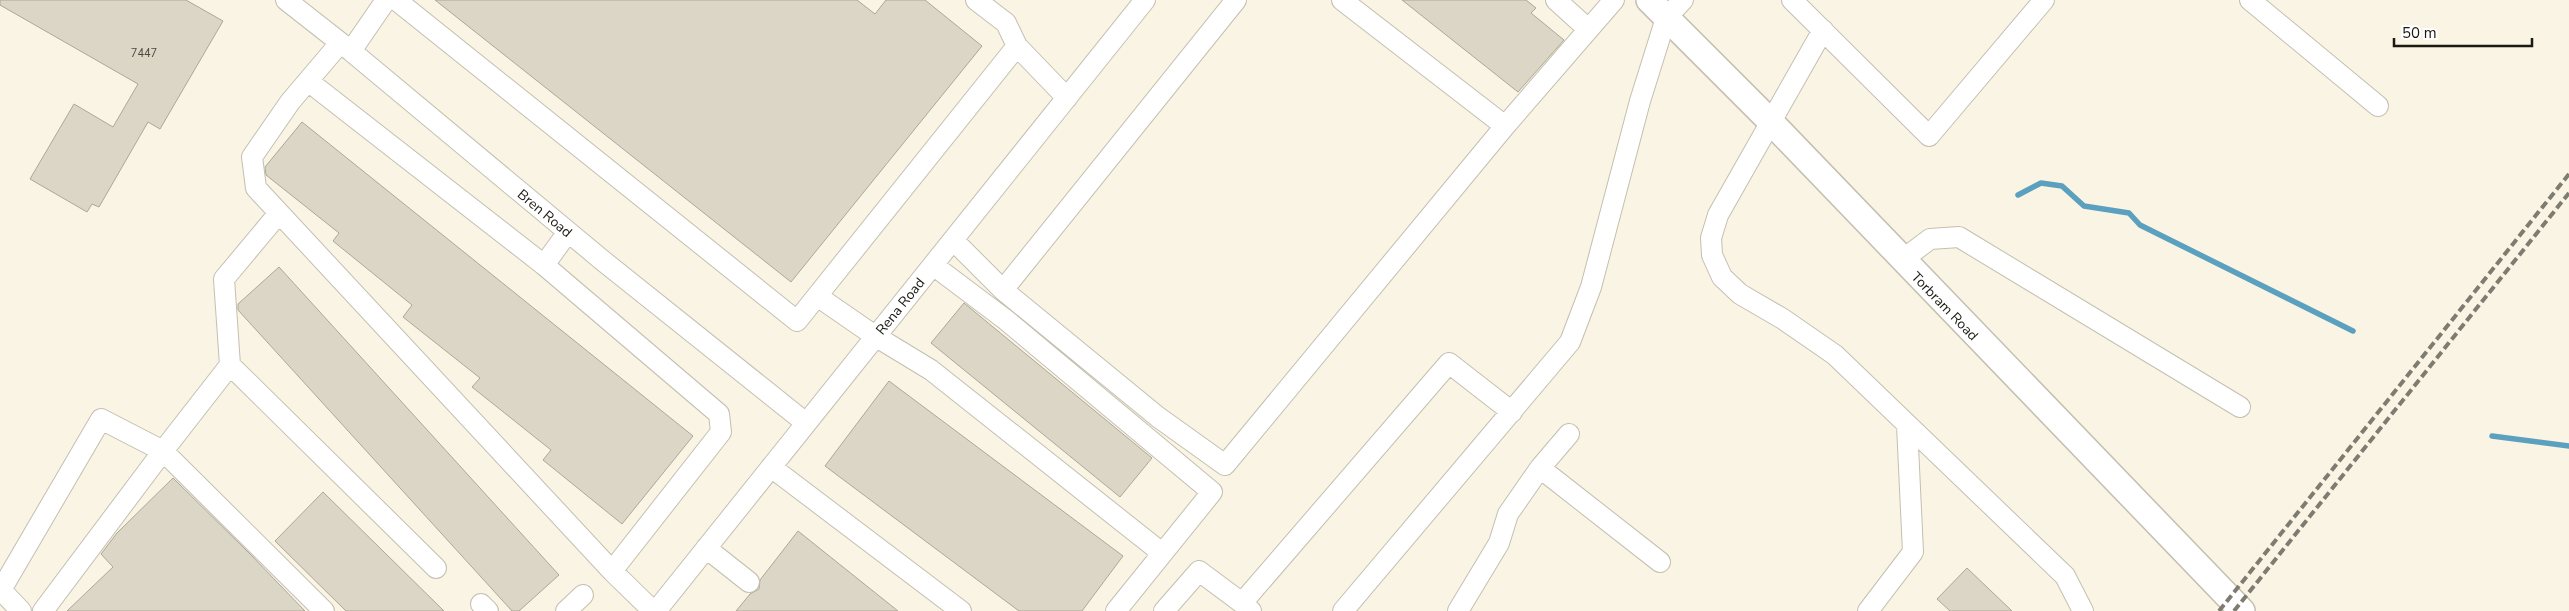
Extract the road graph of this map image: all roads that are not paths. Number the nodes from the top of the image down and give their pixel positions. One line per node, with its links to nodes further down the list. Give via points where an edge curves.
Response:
1 (286, 0): 18 (street, Bren Road)
2 (386, 0): 18 (street)
3 (396, 0): 31 (street, via 797,320)
4 (976, 0): 17 (street, via 1006,23)
5 (1145, 0): 20 (street, Rena Road)
6 (1236, 0): 30 (street)
7 (1342, 0): 23 (street)
8 (1556, 0): 15 (street)
9 (1614, 0): 15 (street)
10 (1649, 0): 14 (main road, Torbram Road)
11 (1792, 0): 16 (street)
12 (2044, 0): 16 (street, via 1929,136)
13 (2250, 0): 21 (street)
14 (1674, 9): 22 (main road, Torbram Road); 35 (street, via 1640,100 1583,312 1570,342)
15 (1588, 29): 23 (street)
16 (1823, 30): 22 (street)
17 (1017, 46): 20 (street); 31 (street)
18 (346, 47): 19 (street); 25 (street, Bren Road)
19 (308, 81): 24 (street, via 252,157 256,188); 28 (street)
20 (1067, 98): 26 (street, Rena Road)
21 (2378, 106)
22 (1770, 121): 27 (main road, Torbram Road); 37 (street, via 1718,216 1711,238 1712,255 1722,277 1740,294 1835,355)
23 (1505, 126): 30 (street, via 1225,466 1158,417)
24 (279, 213): 33 (street, via 224,279); 46 (street)
25 (568, 232): 28 (street); 36 (street, Bren Road)
26 (953, 240): 29 (street, Rena Road); 30 (street)
27 (1902, 260): 34 (street, via 1930,239 1959,237); 62 (main road, Torbram Road)
28 (544, 265): 46 (street, via 719,414 722,432)
29 (933, 265): 32 (street, Rena Road); 43 (street, via 1006,320 1212,492)
30 (1003, 290)
31 (817, 296): 32 (street)
32 (876, 336): 36 (street, Rena Road); 43 (street, via 931,370)
33 (230, 365): 39 (street); 45 (street)
34 (2240, 407)
35 (1512, 412): 49 (street, via 1449,363); 58 (street)
36 (806, 423): 40 (street, Rena Road)
37 (1907, 425): 60 (street, via 1913,552); 61 (street, via 2065,576)
38 (1569, 434): 41 (street)
39 (163, 451): 50 (street, via 101,419 1,590); 51 (street); 52 (street)
40 (771, 467): 42 (street, Rena Road); 55 (street)
41 (1540, 468): 44 (street); 59 (street, via 1508,514 1499,543)
42 (706, 548): 47 (street); 54 (street, Rena Road)
43 (1162, 553): 56 (street)
44 (1660, 562)
45 (436, 568)
46 (612, 572): 54 (street)
47 (749, 582)
48 (583, 595): 53 (street)
49 (1246, 607): 57 (street, via 1199,571)
50 (21, 611)
51 (43, 611)
52 (324, 611)
53 (566, 611)
54 (654, 611)
55 (961, 611)
56 (1116, 611)
57 (1164, 611)
58 (1343, 611)
59 (1458, 611)
60 (1868, 611)
61 (2083, 611)
62 (2242, 611)

